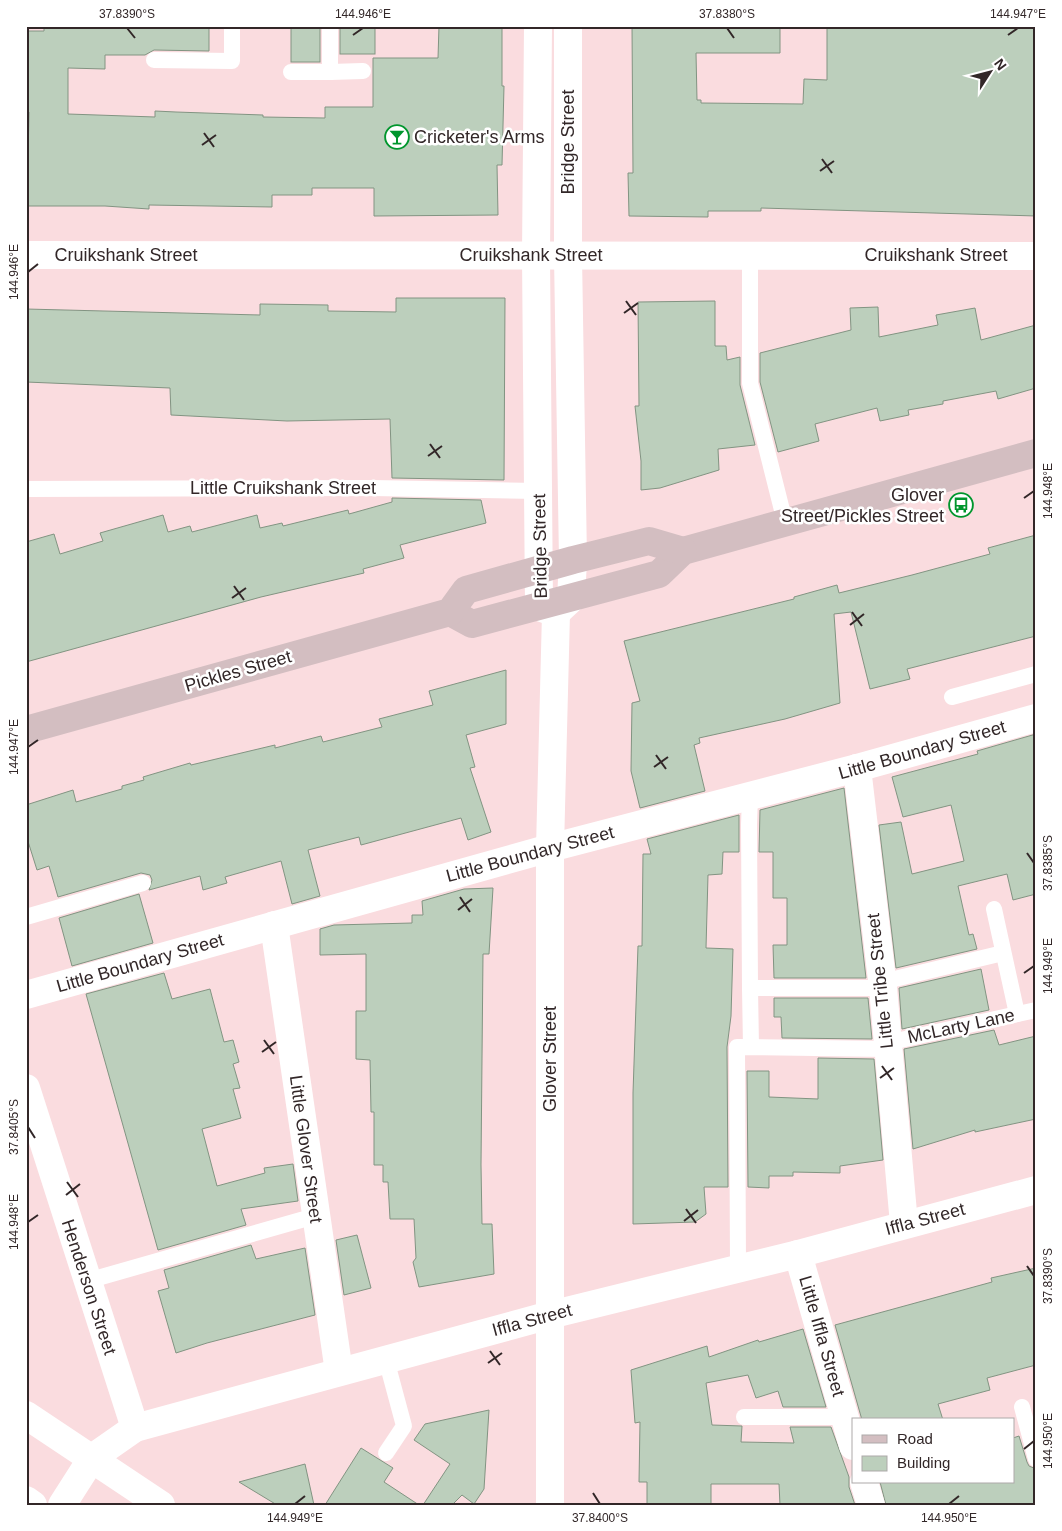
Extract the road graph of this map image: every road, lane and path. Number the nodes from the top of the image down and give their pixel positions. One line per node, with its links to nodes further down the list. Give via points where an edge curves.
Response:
1 (232, 26): 5 (lane, via 232,61)
2 (330, 26): 8 (lane)
3 (538, 26): 11 (street, Bridge Street)
4 (568, 26): 12 (street, Bridge Street)
5 (154, 60)
6 (363, 71): 8 (lane)
7 (291, 72): 8 (lane)
8 (330, 72)
9 (26, 254): 11 (street, Cruikshank Street)
10 (750, 254): 12 (street, Cruikshank Street); 13 (street, Cruikshank Street); 17 (lane, via 750,383)
11 (536, 255): 12 (street, Cruikshank Street); 16 (street, Bridge Street)
12 (568, 256): 19 (street, Bridge Street)
13 (1036, 256)
14 (1036, 453): 17 (street)
15 (26, 489): 16 (lane, Little Cruikshank Street)
16 (539, 491): 20 (street, Bridge Street)
17 (785, 522): 18 (street)
18 (683, 551): 19 (street, via 649,541); 21 (street, via 659,574)
19 (573, 560): 20 (street); 21 (street, Bridge Street)
20 (538, 570): 21 (street, Bridge Street); 22 (street, via 466,590)
21 (556, 606): 22 (street, via 472,624); 29 (street, Glover Street)
22 (450, 612): 26 (street, Pickles Street)
23 (1036, 674): 24 (lane)
24 (952, 697)
25 (1036, 718): 27 (street, Little Boundary Street)
26 (26, 730)
27 (857, 768): 28 (street, Little Boundary Street); 35 (street, Little Tribe Street)
28 (750, 796): 29 (street, Little Boundary Street); 36 (lane)
29 (550, 848): 33 (street, Little Boundary Street); 49 (street, Glover Street)
30 (143, 883): 32 (lane)
31 (994, 909): 34 (lane)
32 (26, 917)
33 (274, 925): 37 (street, Little Boundary Street); 44 (street, Little Glover Street)
34 (1002, 953): 35 (lane); 39 (lane)
35 (882, 985): 36 (lane); 40 (street, Little Tribe Street)
36 (750, 988): 41 (lane)
37 (26, 996)
38 (1036, 1010): 39 (lane, McLarty Lane)
39 (1017, 1014): 40 (lane, McLarty Lane)
40 (887, 1046): 41 (lane, McLarty Lane); 45 (street, Little Tribe Street)
41 (751, 1047): 47 (lane, via 737,1047)
42 (26, 1088): 48 (street, Henderson Street)
43 (1036, 1190): 45 (street, Iffla Street)
44 (315, 1216): 48 (lane); 51 (street, Little Glover Street)
45 (904, 1224): 46 (street, Iffla Street)
46 (798, 1254): 47 (street, Iffla Street); 54 (street, Little Iffla Street)
47 (738, 1268): 49 (street, Iffla Street)
48 (87, 1281): 56 (street, Henderson Street)
49 (550, 1315): 50 (street, Iffla Street); 66 (street, Glover Street)
50 (386, 1359): 51 (street, Iffla Street); 58 (lane, via 404,1426)
51 (339, 1372): 56 (street, Iffla Street)
52 (1022, 1407): 60 (lane)
53 (26, 1415): 59 (street)
54 (845, 1417): 55 (lane); 57 (street, Little Iffla Street)
55 (744, 1418)
56 (135, 1428): 59 (street, Iffla Street)
57 (852, 1442)
58 (386, 1453)
59 (92, 1458): 64 (street, Iffla Street); 65 (street)
60 (1036, 1459)
61 (865, 1484): 67 (street)
62 (26, 1500): 63 (street)
63 (33, 1505)
64 (62, 1505)
65 (161, 1505)
66 (550, 1505)
67 (871, 1505)

